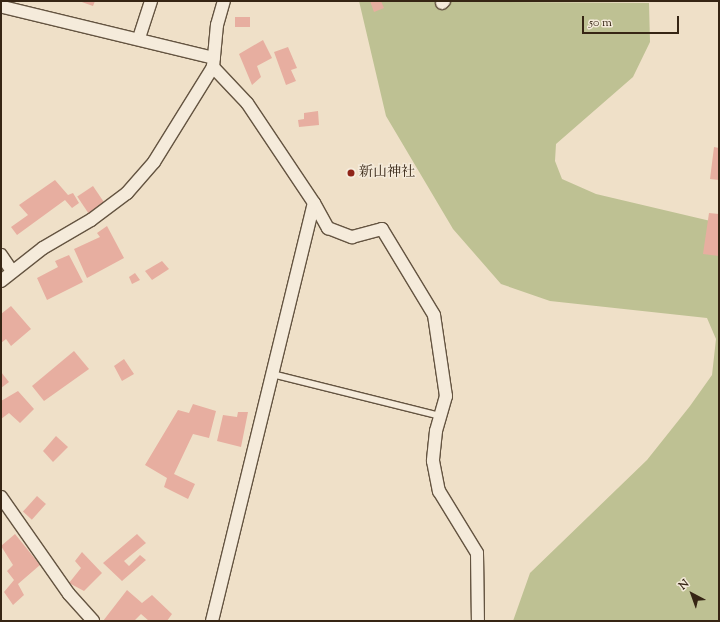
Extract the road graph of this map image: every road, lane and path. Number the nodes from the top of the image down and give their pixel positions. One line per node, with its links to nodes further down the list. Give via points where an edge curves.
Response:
1 (150, 1): 4 (street)
2 (224, 1): 5 (street, via 217,25)
3 (3, 7): 4 (street)
4 (139, 38): 5 (street)
5 (214, 62): 6 (street, via 247,103); 8 (street, via 154,162 126,193)
6 (314, 203): 10 (street); 11 (street, via 328,228 352,237 382,229 434,315 446,396)
7 (1, 255): 8 (street)
8 (11, 270): 9 (street)
9 (1, 281)
10 (272, 374): 11 (lane); 14 (street)
11 (440, 416): 15 (street, via 433,461 439,491 477,553)
12 (1, 498): 13 (street, via 69,594)
13 (93, 621)
14 (212, 621)
15 (478, 621)

